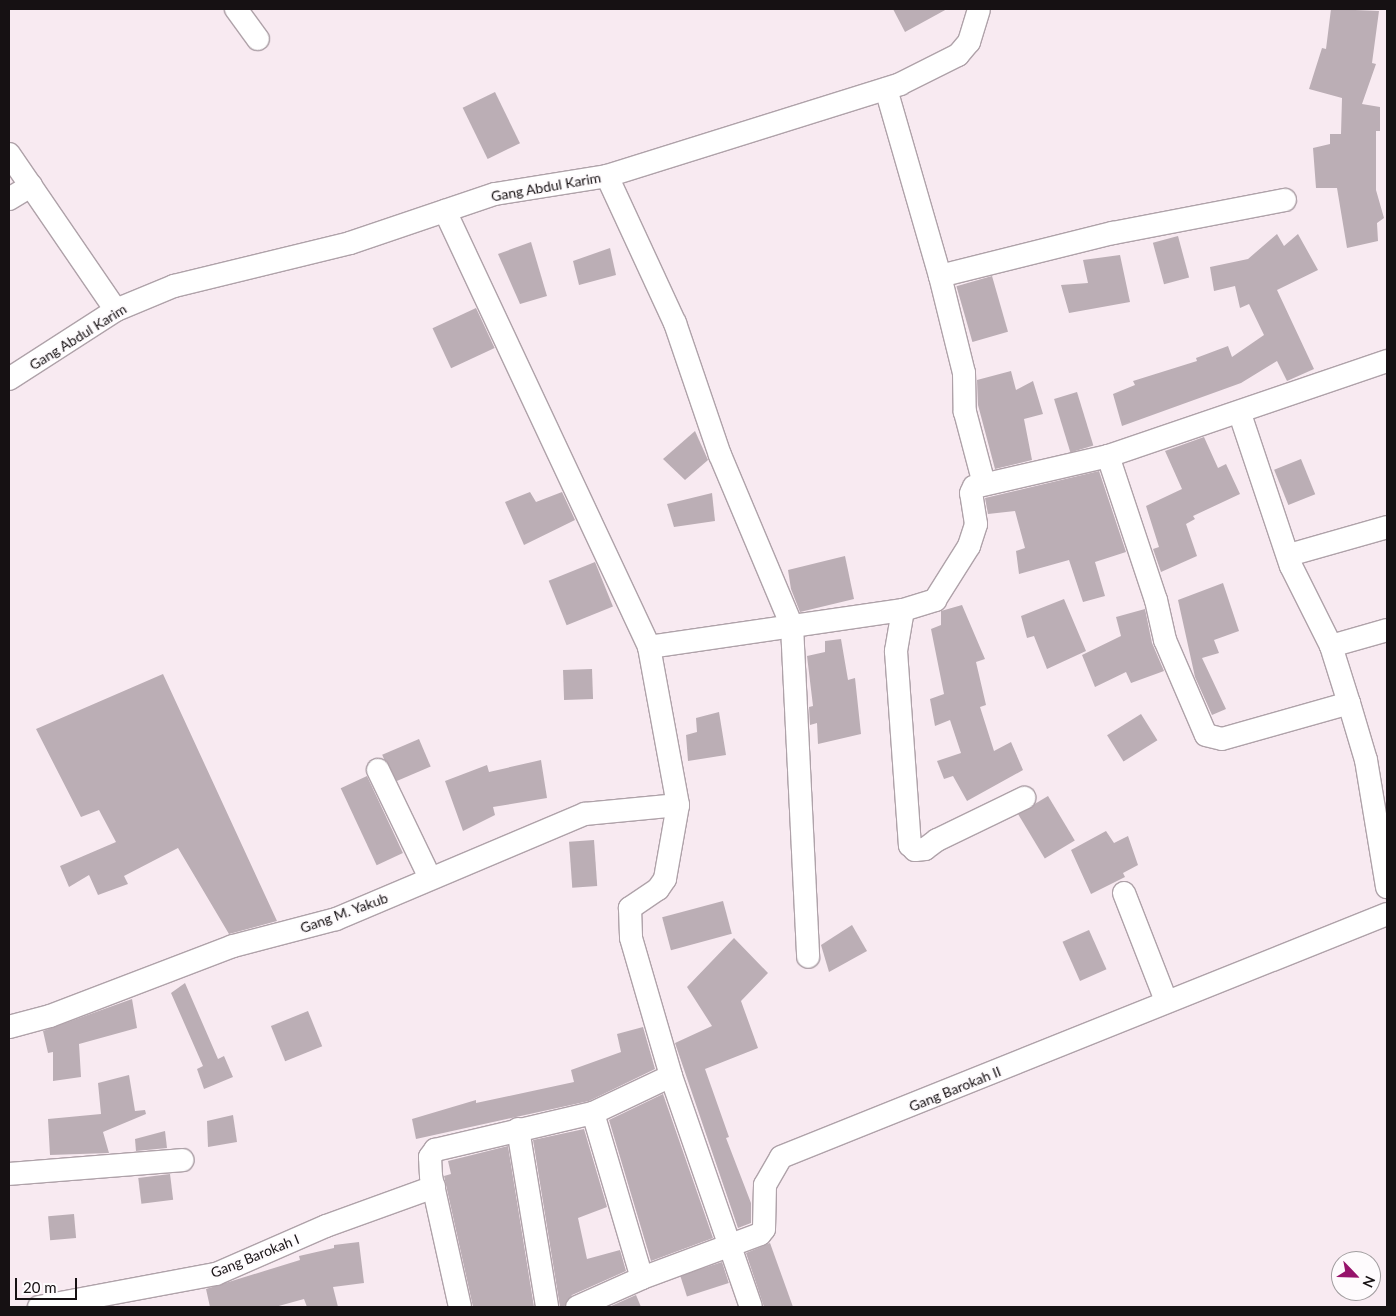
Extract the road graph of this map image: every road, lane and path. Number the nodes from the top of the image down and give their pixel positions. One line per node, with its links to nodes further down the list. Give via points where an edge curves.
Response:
1 (236, 9): 3 (street)
2 (980, 9): 4 (street, Gang Abdul Karim, via 969,42 958,55)
3 (258, 39)
4 (886, 88): 6 (street, Gang Abdul Karim); 11 (street)
5 (9, 154): 7 (street)
6 (607, 176): 10 (street, Gang Abdul Karim, via 495,194); 21 (street, via 675,323 720,455)
7 (31, 186): 8 (street); 12 (street)
8 (9, 199)
9 (1285, 200): 11 (street, via 1113,234)
10 (445, 211): 12 (street, Gang Abdul Karim, via 350,243 174,286); 24 (street)
11 (940, 276): 17 (street, via 964,373 965,412)
12 (116, 310): 14 (street, Gang Abdul Karim)
13 (1387, 361): 15 (street)
14 (9, 379)
15 (1240, 414): 16 (street); 19 (street)
16 (1108, 456): 17 (street); 25 (street, via 1156,600 1165,640 1206,735 1222,739)
17 (984, 484): 20 (street, via 974,487 971,493 976,524 969,546 934,600)
18 (1387, 527): 19 (street)
19 (1289, 555): 23 (street)
20 (903, 610): 21 (street); 27 (street, via 896,651 910,844 915,850 925,849 937,840)
21 (792, 626): 24 (street); 33 (street)
22 (1387, 630): 23 (street)
23 (1330, 646): 25 (street)
24 (649, 647): 28 (street)
25 (1349, 703): 30 (street, via 1366,760)
26 (378, 770): 29 (street)
27 (1024, 798)
28 (678, 805): 29 (street, Gang M. Yakub, via 585,814); 36 (street, via 665,879 658,889 635,902 628,915 631,938)
29 (430, 878): 35 (street, Gang M. Yakub, via 336,919 233,946 50,1016)
30 (1387, 888)
31 (1124, 893): 34 (street)
32 (1387, 914): 34 (street, Gang Barokah II)
33 (808, 956)
34 (1166, 1002): 42 (street, Gang Barokah II, via 781,1158 765,1185 764,1229 760,1234)
35 (9, 1027)
36 (671, 1076): 37 (street); 42 (street)
37 (593, 1113): 38 (street); 43 (street)
38 (518, 1129): 41 (street, via 435,1150 430,1157); 46 (street)
39 (182, 1160): 40 (street)
40 (9, 1174)
41 (434, 1187): 44 (street, Gang Barokah I, via 326,1226 216,1274); 45 (street)
42 (731, 1246): 43 (street, Gang Barokah II); 48 (street)
43 (642, 1278): 47 (street, Gang Barokah II)
44 (40, 1307)
45 (460, 1307)
46 (547, 1307)
47 (577, 1307)
48 (750, 1307)

